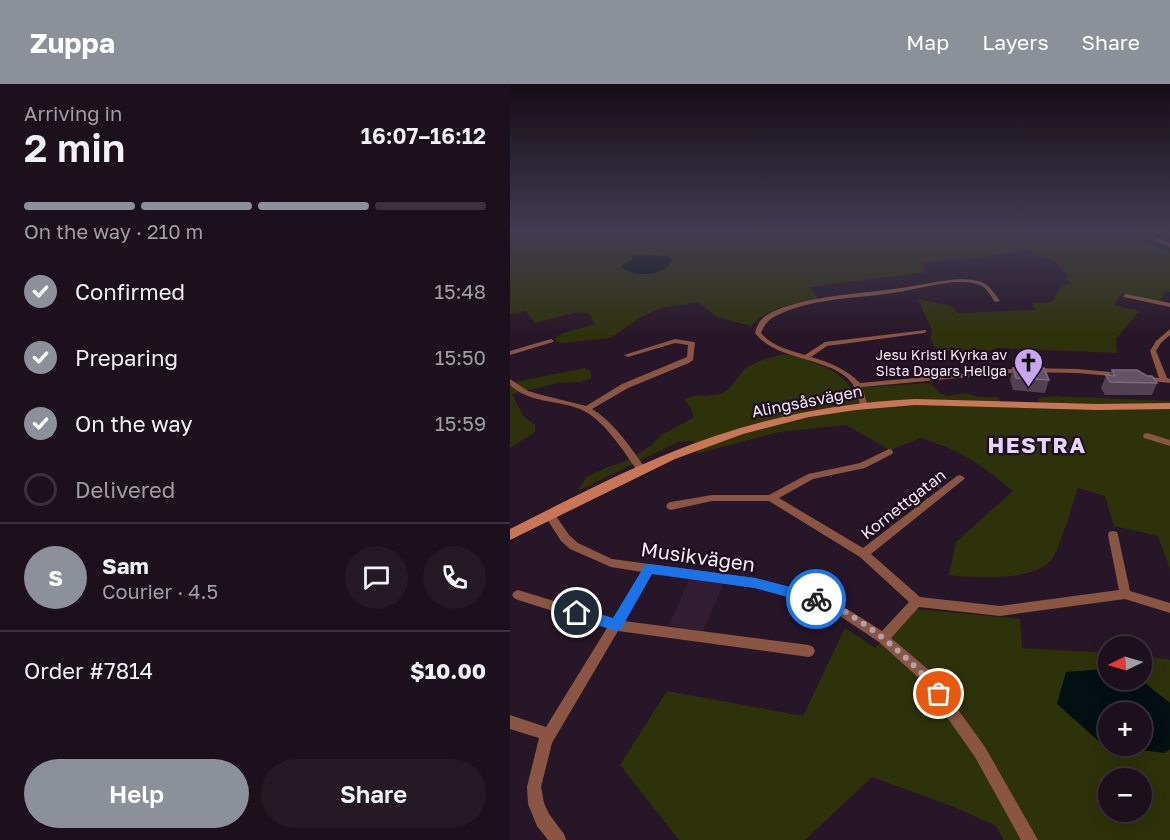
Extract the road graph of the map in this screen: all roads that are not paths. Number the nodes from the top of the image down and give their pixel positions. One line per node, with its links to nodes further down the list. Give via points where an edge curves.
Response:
1 (1126, 296): 3 (street)
2 (997, 301): 9 (street, via 987,287 976,282 930,285 810,302 774,314 758,328 765,342)
3 (1170, 305)
4 (924, 331): 9 (street, via 825,344)
5 (1170, 331): 12 (street, via 1153,351)
6 (551, 341): 7 (street)
7 (510, 353)
8 (628, 355): 17 (street, via 675,341 692,343 686,361 625,386)
9 (806, 357): 14 (street, via 834,367)
10 (1129, 376): 14 (street, via 1023,370)
11 (1140, 377): 12 (street)
12 (1167, 380)
13 (510, 381): 17 (street, via 528,392)
14 (858, 385): 15 (street)
15 (864, 406): 16 (main road, Alingsåsvägen); 21 (main road, Alingsåsvägen, via 751,428 693,447)
16 (1170, 406)
17 (587, 408): 21 (street, via 624,445)
18 (1147, 436): 19 (street)
19 (1170, 443)
20 (890, 452): 23 (street, via 862,466 811,476)
21 (642, 471): 25 (main road, Alingsåsvägen)
22 (960, 478): 28 (street, Kornettgatan)
23 (771, 498): 24 (street, via 712,498); 28 (street)
24 (671, 506)
25 (550, 516): 27 (main road, Alingsåsvägen); 29 (street, Musikvägen, via 574,546 611,562)
26 (1113, 535): 30 (street)
27 (510, 536)
28 (864, 554): 32 (street)
29 (649, 569): 34 (street); 35 (street, Musikvägen, via 755,583 828,602)
30 (1125, 594): 32 (street, via 1000,611); 33 (street)
31 (518, 595): 34 (street)
32 (917, 602): 35 (street)
33 (1170, 608)
34 (616, 625): 36 (street); 38 (street)
35 (883, 638): 40 (street, Musikvägen, via 925,675 980,752)
36 (809, 651)
37 (510, 722): 38 (street)
38 (548, 734): 39 (street, via 534,787 543,820)
39 (558, 840)
40 (1030, 840)

